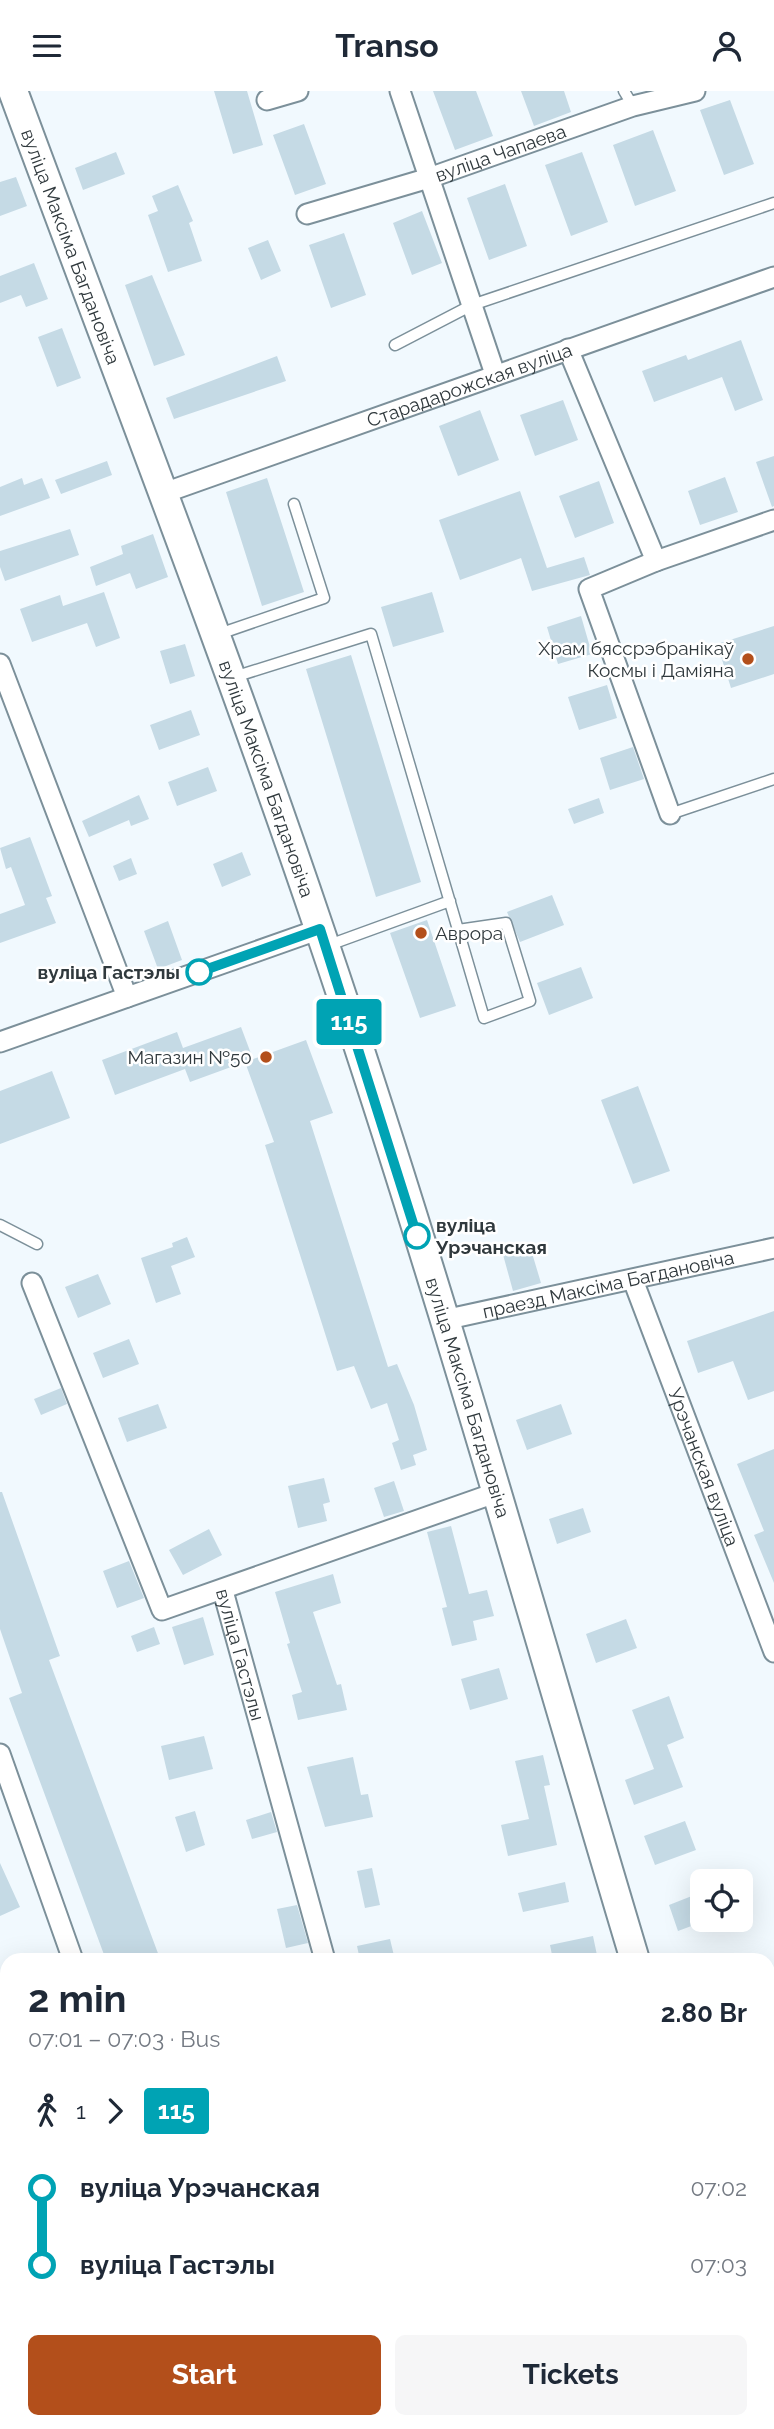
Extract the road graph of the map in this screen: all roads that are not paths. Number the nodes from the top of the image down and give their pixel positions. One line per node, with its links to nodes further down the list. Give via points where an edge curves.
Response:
1 (13, 91): 15 (main road, вуліца Максіма Багдановіча)
2 (298, 91): 6 (street)
3 (400, 91): 7 (street)
4 (695, 91): 5 (street, вуліца Чапаева)
5 (629, 99): 7 (street, вуліца Чапаева)
6 (267, 100)
7 (429, 178): 9 (street, вуліца Чапаева); 11 (street)
8 (774, 203): 11 (lane)
9 (307, 214)
10 (774, 277): 13 (street, Старадарожская вуліца)
11 (472, 305): 12 (lane); 14 (street)
12 (395, 345)
13 (568, 349): 14 (street, Старадарожская вуліца); 18 (street)
14 (495, 374): 15 (street, Старадарожская вуліца)
15 (164, 493): 19 (main road, вуліца Максіма Багдановіча)
16 (294, 504): 19 (lane, via 324,598)
17 (774, 520): 18 (street)
18 (656, 561): 23 (street, via 589,589)
19 (215, 635): 21 (main road, вуліца Максіма Багдановіча)
20 (0, 664): 27 (street)
21 (230, 679): 24 (lane, via 371,634); 26 (main road, вуліца Максіма Багдановіча)
22 (774, 779): 23 (lane)
23 (670, 814)
24 (450, 901): 25 (lane); 26 (lane)
25 (458, 930): 25 (lane, via 484,1018 530,1001 506,923)
26 (322, 938): 27 (street); 34 (main road, вуліца Максіма Багдановіча)
27 (127, 997): 28 (street)
28 (0, 1042)
29 (0, 1225): 30 (lane)
30 (37, 1244)
31 (774, 1248): 32 (street, праезд Максіма Багдановіча)
32 (633, 1280): 34 (street, праезд Максіма Багдановіча); 37 (street, Урэчанская вуліца)
33 (32, 1283): 36 (street, вуліца Гастэлы, via 162,1610)
34 (444, 1320): 35 (main road, вуліца Максіма Багдановіча)
35 (495, 1493): 36 (street); 41 (main road, вуліца Максіма Багдановіча)
36 (223, 1591): 40 (street, вуліца Гастэлы)
37 (774, 1652)
38 (0, 1754): 39 (street)
39 (71, 1953)
40 (323, 1953)
41 (633, 1953)

